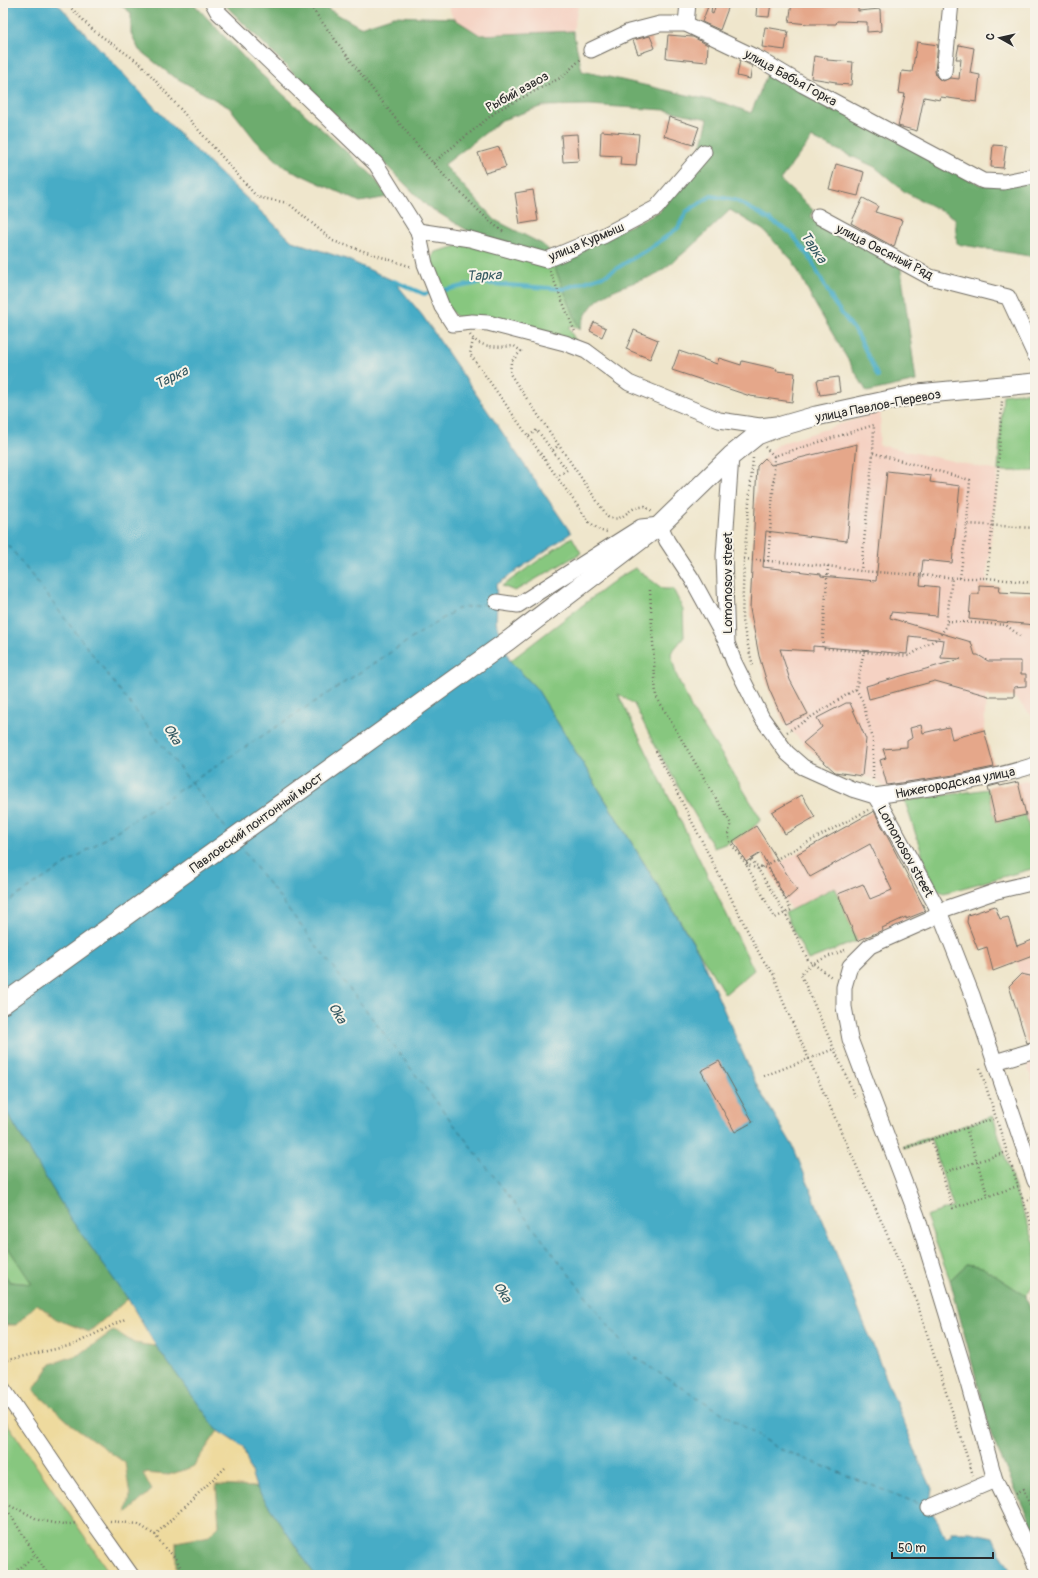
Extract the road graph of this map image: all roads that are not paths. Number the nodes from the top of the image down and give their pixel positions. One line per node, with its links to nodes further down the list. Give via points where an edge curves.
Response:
1 (213, 3): 10 (street, via 218,12 376,164)
2 (688, 3): 4 (street)
3 (951, 3): 6 (street)
4 (686, 24): 5 (street, улица Бабья Горка, via 660,24 628,32); 8 (street, улица Бабья Горка, via 761,60 983,181 1004,182)
5 (591, 50)
6 (944, 72)
7 (704, 152): 10 (street, улица Курмыш, via 656,208 603,236 546,260 470,239)
8 (1035, 176)
9 (818, 216): 11 (street, улица Овсяный Ряд, via 930,277 1008,297)
10 (418, 231): 13 (street, улица Павлов-Перевоз, via 424,264 442,307 453,324 488,323 565,343 586,351 629,383 719,420 760,426)
11 (1035, 355)
12 (1035, 383): 13 (main road, улица Павлов-Перевоз, via 918,394)
13 (794, 422): 14 (main road, улица Павлов-Перевоз, via 757,435)
14 (731, 456): 15 (main road, улица Павлов-Перевоз); 17 (street, Lomonosov street, via 724,556)
15 (656, 517): 16 (street, via 518,605); 17 (street, via 667,541 692,579); 22 (main road, Павловский понтонный мост, via 509,640)
16 (497, 602)
17 (727, 643): 19 (street, Lomonosov street, via 751,698 787,753 803,767)
18 (1035, 765): 19 (street, Нижегородская улица, via 1014,772)
19 (871, 798): 21 (street, Lomonosov street)
20 (1035, 882): 21 (street, via 997,891)
21 (939, 911): 24 (street, Lomonosov street); 27 (street, via 929,920 870,946 850,966 844,987 844,1007 850,1039 917,1216)
22 (3, 1004)
23 (1035, 1050): 24 (street)
24 (995, 1062): 25 (street, Lomonosov street)
25 (1035, 1181)
26 (3, 1389): 30 (street)
27 (995, 1480): 28 (street); 29 (street)
28 (929, 1508)
29 (1035, 1564)
30 (131, 1575)

